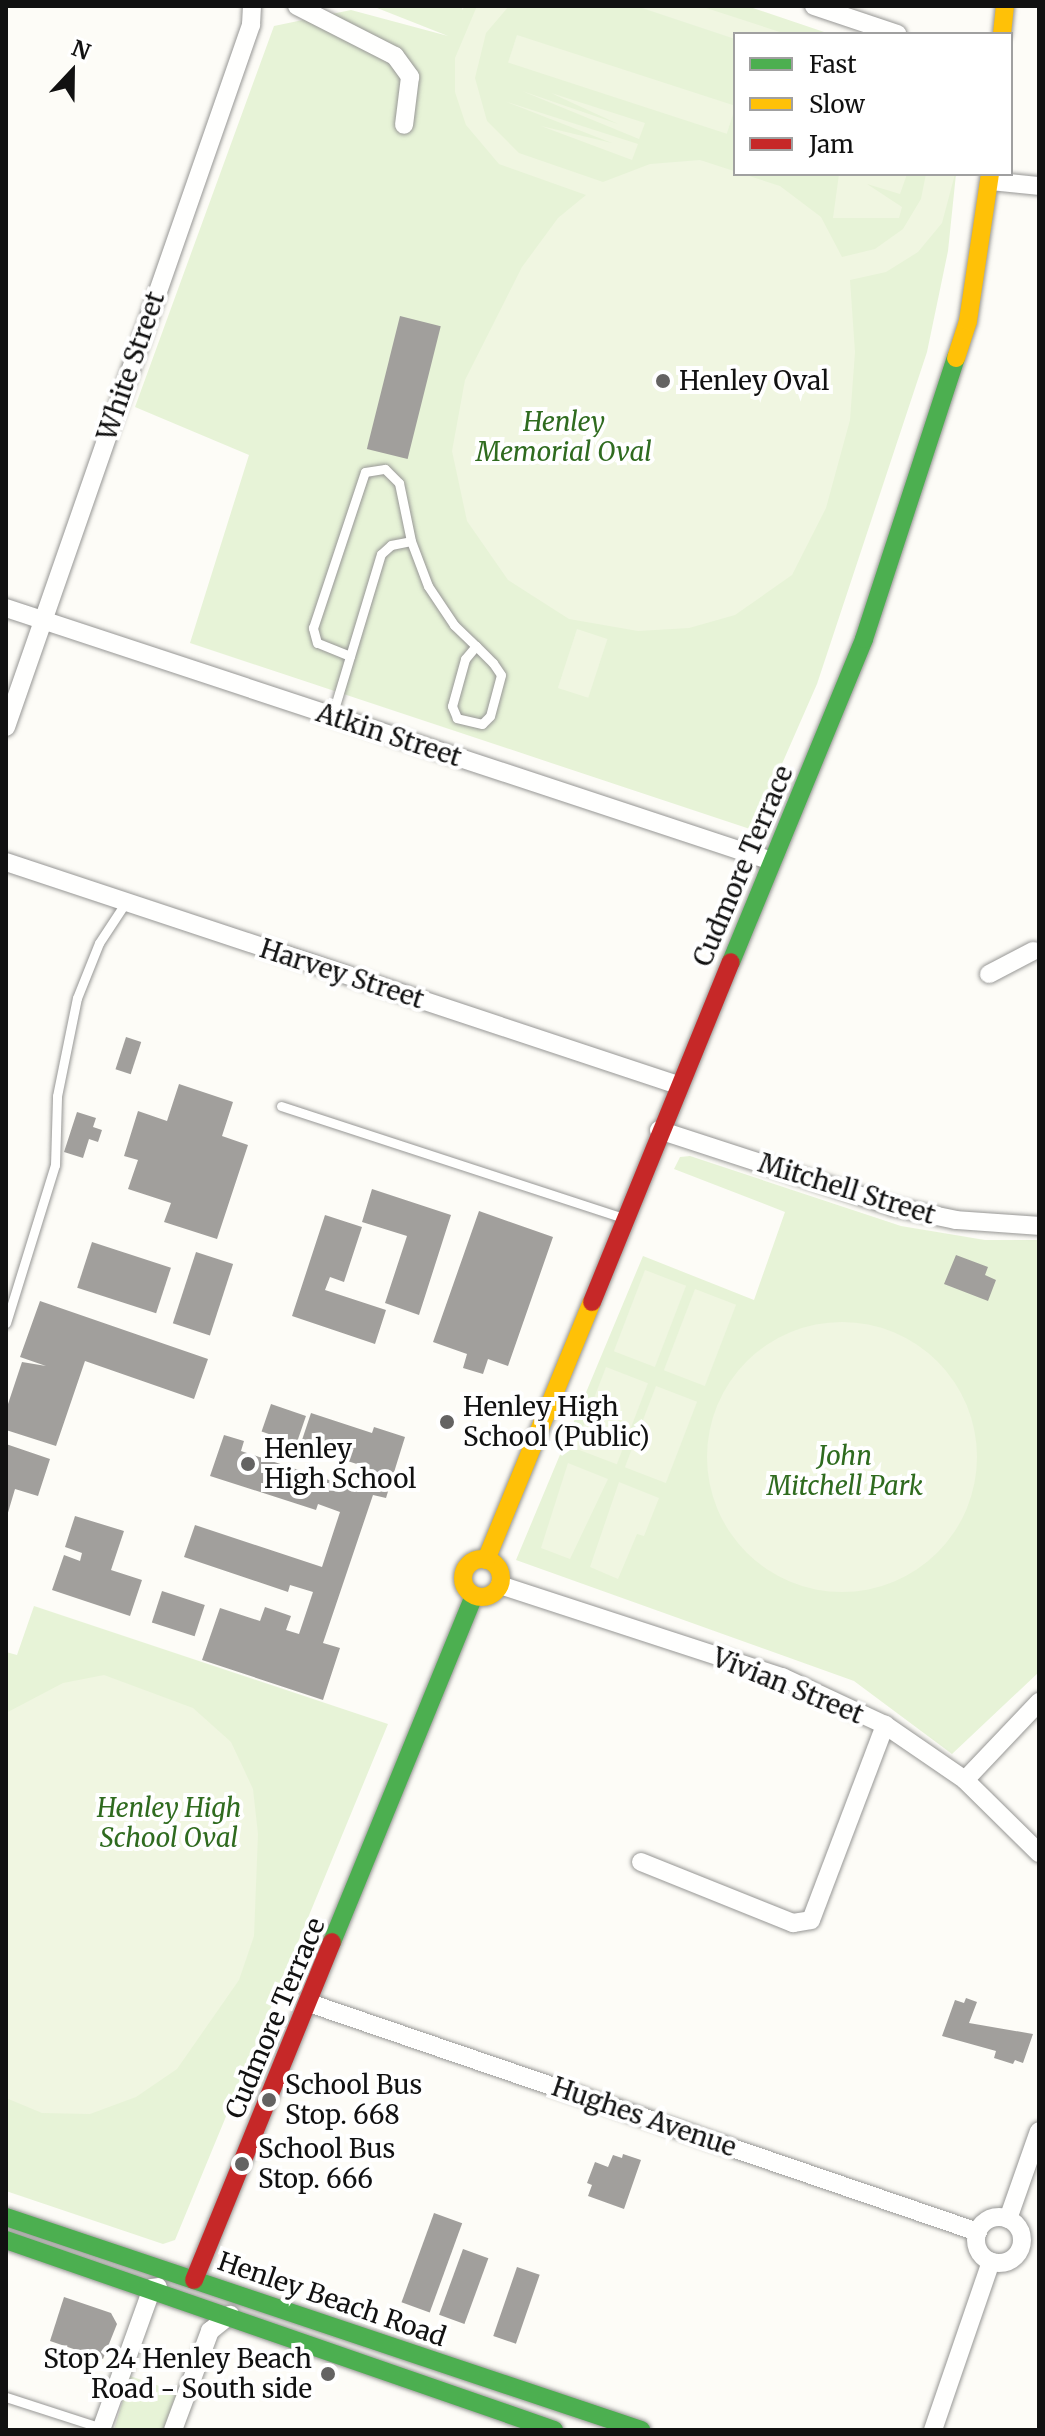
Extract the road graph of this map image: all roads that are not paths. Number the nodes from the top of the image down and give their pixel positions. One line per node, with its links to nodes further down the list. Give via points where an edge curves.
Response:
1 (252, 6): 12 (street, White Street, via 251,25)
2 (297, 6): 7 (street, via 395,56 410,77)
3 (814, 6): 5 (street)
4 (1005, 6): 6 (street)
5 (891, 32)
6 (1002, 32)
7 (404, 125)
8 (990, 177): 9 (street); 17 (street, Cudmore Terrace, via 968,321 864,639)
9 (1039, 186)
10 (411, 541): 13 (lane, via 428,586); 14 (lane, via 391,545 381,554); 14 (lane, via 399,483 385,469 365,472 313,628 317,643)
11 (6, 608): 12 (street, Atkin Street)
12 (42, 620): 15 (street, Atkin Street); 16 (street, White Street)
13 (476, 646): 13 (lane, via 501,675 490,716 482,724 457,718 452,706 465,659)
14 (350, 656): 15 (lane)
15 (332, 716): 17 (street, Atkin Street)
16 (6, 727)
17 (772, 861): 22 (street, Cudmore Terrace)
18 (6, 862): 19 (street, Harvey Street)
19 (126, 902): 22 (street, Harvey Street); 27 (lane, via 99,943 77,998 57,1096 55,1165)
20 (1037, 946): 21 (street)
21 (989, 974)
22 (678, 1085): 24 (street, Cudmore Terrace)
23 (281, 1106): 25 (lane)
24 (659, 1130): 25 (street, Cudmore Terrace); 26 (street, Mitchell Street, via 894,1207 956,1220)
25 (624, 1218): 28 (street, Cudmore Terrace)
26 (1039, 1226)
27 (6, 1323)
28 (486, 1560): 29 (street, via 496,1566); 30 (street, via 474,1561 464,1572 464,1586)
29 (500, 1585): 30 (street, via 491,1595); 32 (street, Vivian Street, via 782,1677)
30 (474, 1596): 36 (street, Cudmore Terrace)
31 (1039, 1702): 33 (street)
32 (885, 1725): 33 (street, Vivian Street); 35 (street, via 811,1920 793,1923)
33 (965, 1780): 34 (street, Vivian Street)
34 (1039, 1853)
35 (641, 1862)
36 (309, 2003): 40 (street, Hughes Avenue); 44 (street, Cudmore Terrace)
37 (1039, 2131): 39 (street)
38 (6, 2217): 44 (street, Henley Beach Road)
39 (1008, 2219): 40 (street, via 990,2219); 42 (street)
40 (978, 2232): 43 (street, via 978,2251)
41 (6, 2240): 45 (street, Henley Beach Road)
42 (1030, 2251): 43 (street, via 1010,2261)
43 (991, 2262): 56 (street)
44 (194, 2280): 45 (street); 50 (street, Henley Beach Road)
45 (152, 2288): 46 (street, Henley Beach Road); 51 (street)
46 (201, 2305): 47 (street, Henley Beach Road); 48 (street)
47 (230, 2315): 48 (street); 53 (street, Henley Beach Road)
48 (210, 2331): 52 (street)
49 (6, 2397): 51 (lane)
50 (586, 2411): 54 (street); 55 (street, Henley Beach Road)
51 (101, 2429)
52 (173, 2430)
53 (554, 2430)
54 (580, 2430)
55 (641, 2430)
56 (933, 2430)

